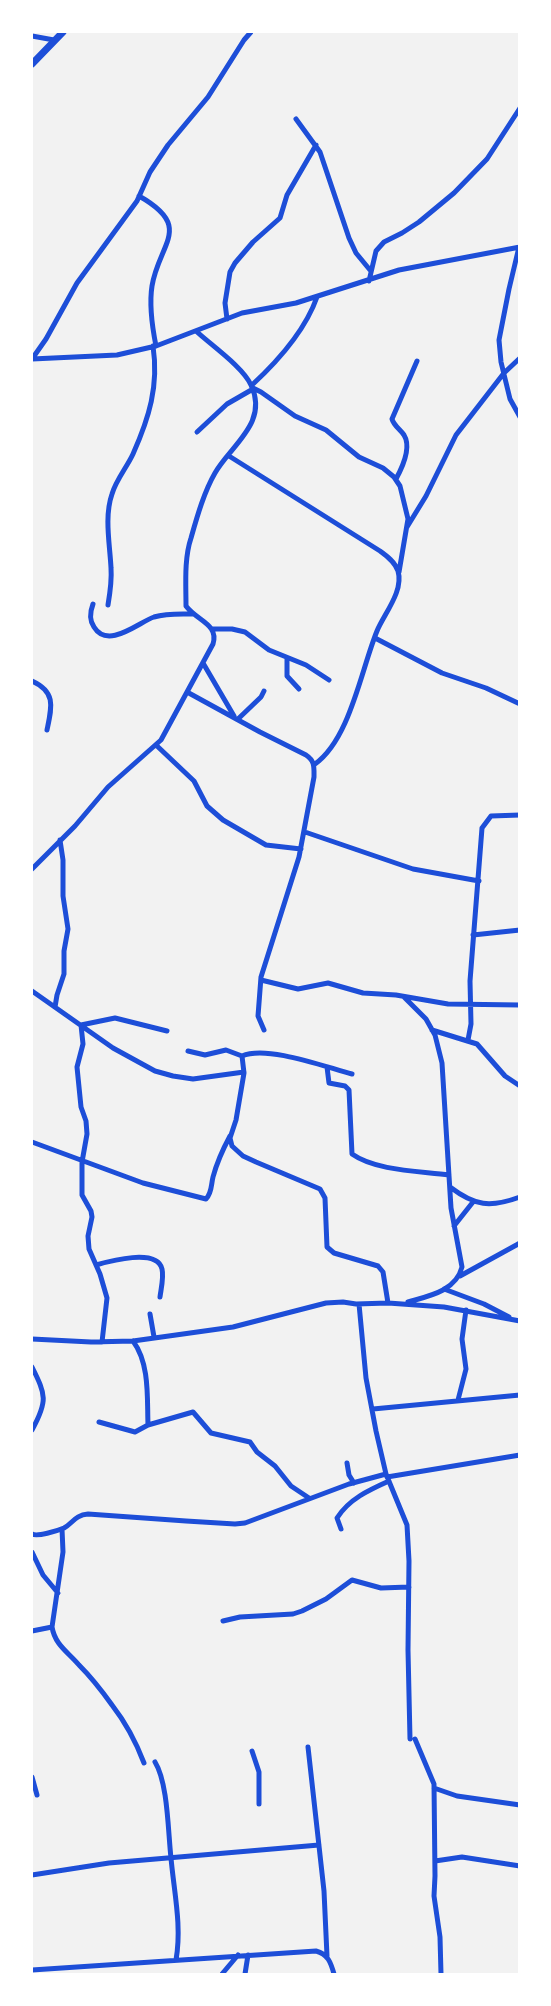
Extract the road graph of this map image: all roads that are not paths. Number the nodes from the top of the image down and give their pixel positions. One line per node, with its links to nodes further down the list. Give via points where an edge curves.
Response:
1 (63, 32): 4 (main road)
2 (251, 32): 9 (street, via 208,97 162,154)
3 (32, 36): 4 (street)
4 (54, 40): 5 (main road)
5 (32, 64)
6 (519, 108): 11 (street, via 487,159 433,212 384,242 376,251)
7 (296, 119): 8 (street)
8 (316, 145): 11 (street, via 349,238); 14 (street, via 287,195 280,218 253,242 230,272 225,303)
9 (139, 196): 16 (street, via 158,207 170,231 152,287); 18 (street, via 77,283)
10 (519, 247): 12 (street, via 399,270); 20 (street, via 499,340)
11 (370, 270): 12 (street)
12 (369, 280): 13 (street)
13 (317, 297): 14 (street); 21 (street, via 291,343)
14 (227, 319): 15 (street)
15 (196, 331): 16 (street); 21 (street, via 246,376)
16 (155, 346): 18 (street, via 117,355); 29 (street, via 154,393 149,414 111,495)
17 (519, 358): 20 (street)
18 (32, 359)
19 (417, 361): 25 (street, via 392,419 407,443)
20 (504, 373): 22 (street); 26 (street, via 456,435)
21 (252, 388): 23 (street, via 227,404); 24 (street, via 256,410 252,424); 25 (street, via 295,416 326,430 359,457)
22 (519, 417)
23 (197, 432)
24 (229, 456): 27 (street, via 380,551); 30 (street, via 214,473 190,541 186,606)
25 (396, 479): 26 (street, via 406,505)
26 (406, 528): 27 (street)
27 (399, 572): 32 (street, via 398,587)
28 (93, 604): 30 (street, via 92,625 99,633 107,634 123,634 163,615)
29 (108, 605)
30 (193, 614): 31 (street)
31 (213, 629): 33 (street, via 245,632); 34 (street, via 213,644)
32 (375, 638): 40 (street, via 442,673); 44 (street, via 346,719 329,751)
33 (287, 659): 35 (street, via 306,665); 37 (street, via 286,676)
34 (203, 663): 39 (street); 41 (street)
35 (329, 680)
36 (32, 681): 42 (street, via 49,694)
37 (299, 689)
38 (264, 691): 41 (street)
39 (187, 692): 41 (street); 43 (street)
40 (519, 704)
41 (236, 719): 44 (street, via 306,755)
42 (47, 730)
43 (156, 745): 47 (street, via 108,787); 48 (street, via 194,780 207,806 223,820 266,845)
44 (315, 764): 46 (street)
45 (519, 815): 50 (street, via 494,815 485,822)
46 (304, 832): 48 (street); 50 (street, via 413,869)
47 (60, 840): 49 (street); 58 (street, via 68,928 64,974)
48 (301, 849): 53 (street)
49 (32, 869)
50 (479, 880): 52 (street)
51 (519, 930): 52 (street)
52 (473, 935): 56 (street)
53 (261, 980): 55 (street, via 298,989 328,983 363,993); 61 (street, via 258,1016)
54 (32, 991): 58 (street)
55 (404, 997): 56 (street, via 448,1004); 60 (street)
56 (471, 1003): 57 (street); 63 (street)
57 (519, 1005)
58 (55, 1007): 59 (street)
59 (81, 1025): 62 (street, via 115,1018); 67 (street, via 136,1062 173,1076 193,1079); 72 (street, via 83,1044 77,1067 87,1134)
60 (432, 1029): 63 (street); 73 (street, via 442,1063)
61 (264, 1030)
62 (168, 1031)
63 (468, 1040): 69 (street, via 477,1044)
64 (188, 1051): 65 (street, via 206,1055 226,1050)
65 (242, 1056): 66 (street, via 264,1053); 67 (street)
66 (327, 1067): 68 (street); 73 (street, via 329,1083 349,1090 352,1154 407,1171)
67 (244, 1072): 70 (street)
68 (352, 1074)
69 (519, 1086)
70 (231, 1134): 72 (street, via 206,1199 143,1183); 83 (street, via 232,1146 243,1156 311,1184 323,1193 327,1247 334,1253 378,1266)
71 (32, 1142): 72 (street)
72 (82, 1161): 79 (street, via 82,1195 92,1218 88,1243)
73 (449, 1175): 74 (street)
74 (450, 1187): 76 (street); 77 (street)
75 (519, 1197): 76 (street, via 498,1204)
76 (473, 1202): 77 (street)
77 (454, 1226): 80 (street)
78 (518, 1244): 80 (street)
79 (96, 1265): 82 (street, via 116,1259 153,1259 162,1270); 92 (street, via 106,1298)
80 (460, 1275): 81 (street)
81 (444, 1289): 85 (street); 88 (street)
82 (160, 1297)
83 (388, 1303): 84 (street); 85 (street)
84 (359, 1304): 89 (street, via 326,1303 233,1327); 96 (street)
85 (404, 1304): 86 (street)
86 (466, 1310): 88 (street); 95 (street, via 462,1339 466,1369)
87 (150, 1314): 89 (street)
88 (518, 1322)
89 (154, 1337): 91 (street)
90 (32, 1339): 92 (street)
91 (133, 1341): 92 (street); 98 (street, via 142,1355)
92 (102, 1342)
93 (32, 1367): 99 (street, via 43,1391 42,1407)
94 (519, 1395): 95 (street)
95 (458, 1400): 96 (street)
96 (373, 1409): 102 (street)
97 (99, 1422): 98 (street, via 134,1432)
98 (147, 1425): 104 (street, via 194,1412 212,1432 249,1441 291,1486)
99 (32, 1430)
100 (519, 1455): 102 (street)
101 (347, 1463): 103 (street)
102 (387, 1477): 103 (street); 106 (street, via 350,1503 337,1518); 109 (street, via 407,1525)
103 (354, 1483): 104 (street)
104 (309, 1498): 105 (street, via 235,1524 88,1514 72,1519)
105 (62, 1529): 107 (street); 110 (street)
106 (341, 1529)
107 (32, 1534)
108 (32, 1552): 110 (street)
109 (409, 1587): 111 (street, via 381,1588 352,1580 326,1599 293,1614); 119 (street, via 413,1739)
110 (57, 1593): 112 (street)
111 (223, 1621)
112 (52, 1627): 113 (street); 117 (street, via 59,1645 80,1665 126,1724)
113 (32, 1631)
114 (308, 1747): 123 (street)
115 (252, 1751): 121 (street, via 259,1772)
116 (155, 1762): 124 (street, via 162,1779)
117 (144, 1763)
118 (32, 1777): 120 (street)
119 (434, 1788): 122 (street, via 457,1796); 125 (street)
120 (37, 1795)
121 (260, 1804)
122 (519, 1805)
123 (319, 1845): 124 (street); 130 (street)
124 (171, 1857): 127 (street); 131 (street, via 179,1944)
125 (435, 1861): 126 (street, via 462,1857); 136 (street)
126 (519, 1866)
127 (32, 1875)
128 (248, 1954): 129 (street); 130 (street, via 316,1951); 134 (street)
129 (238, 1955): 131 (street); 133 (street)
130 (327, 1956): 135 (street)
131 (176, 1960): 132 (street)
132 (32, 1970)
133 (222, 1974)
134 (245, 1974)
135 (334, 1974)
136 (441, 1974)

